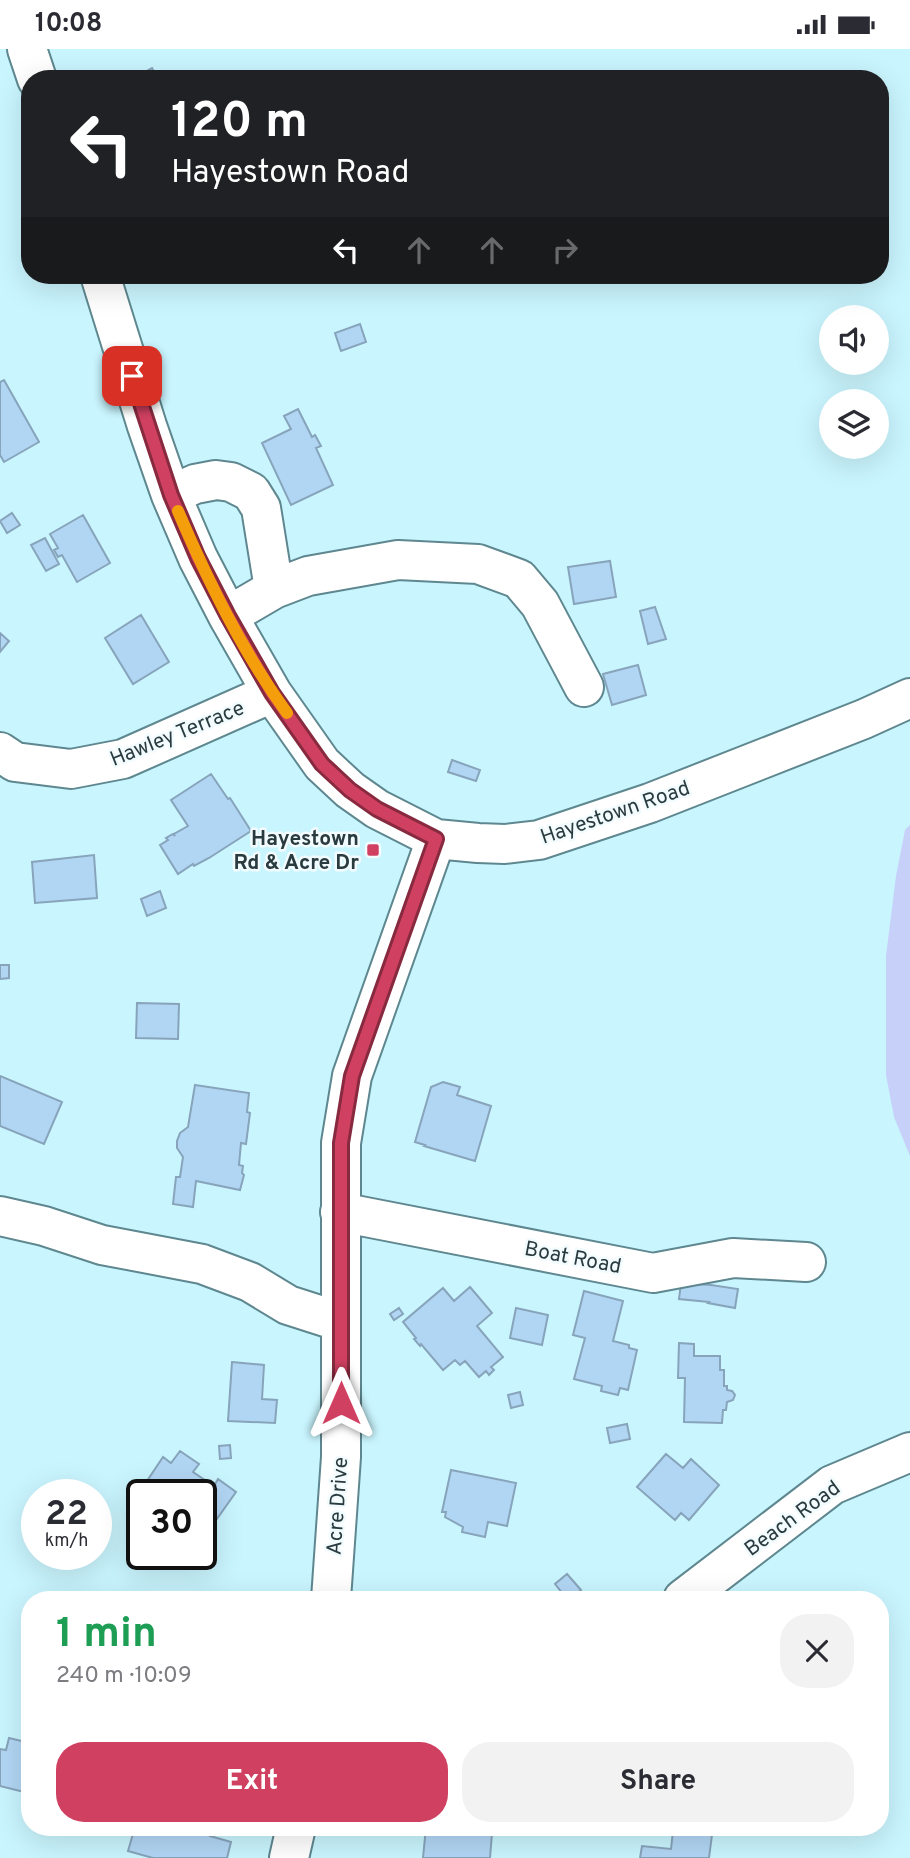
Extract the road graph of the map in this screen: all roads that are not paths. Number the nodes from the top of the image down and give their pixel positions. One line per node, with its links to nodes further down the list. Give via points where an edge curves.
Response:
1 (27, 49): 2 (street)
2 (34, 70)
3 (103, 284): 4 (street, Hayestown Road)
4 (171, 495): 5 (street, via 216,480 251,492 261,508); 6 (street, Hayestown Road)
5 (274, 589): 6 (street); 7 (street, via 308,576 398,560 478,564 519,579 540,604)
6 (228, 616): 8 (street, Hayestown Road)
7 (584, 687)
8 (272, 693): 10 (street, Hawley Terrace, via 123,759 71,769 15,762); 11 (street, Hayestown Road, via 322,764 350,790)
9 (910, 698): 11 (street, Hayestown Road, via 650,803 539,839 505,844)
10 (0, 752)
11 (436, 839): 12 (street, Acre Drive, via 352,1076 341,1143)
12 (340, 1212): 14 (street, Boat Road, via 653,1273 733,1258); 15 (street, Acre Drive)
13 (0, 1216): 15 (street, via 102,1245 202,1263 250,1282 288,1305)
14 (806, 1262)
15 (341, 1322): 17 (street, Acre Drive, via 341,1457)
16 (910, 1452): 18 (street, Beach Road, via 831,1485)
17 (332, 1591)
18 (693, 1591)
19 (294, 1836): 20 (street)
20 (289, 1858)

